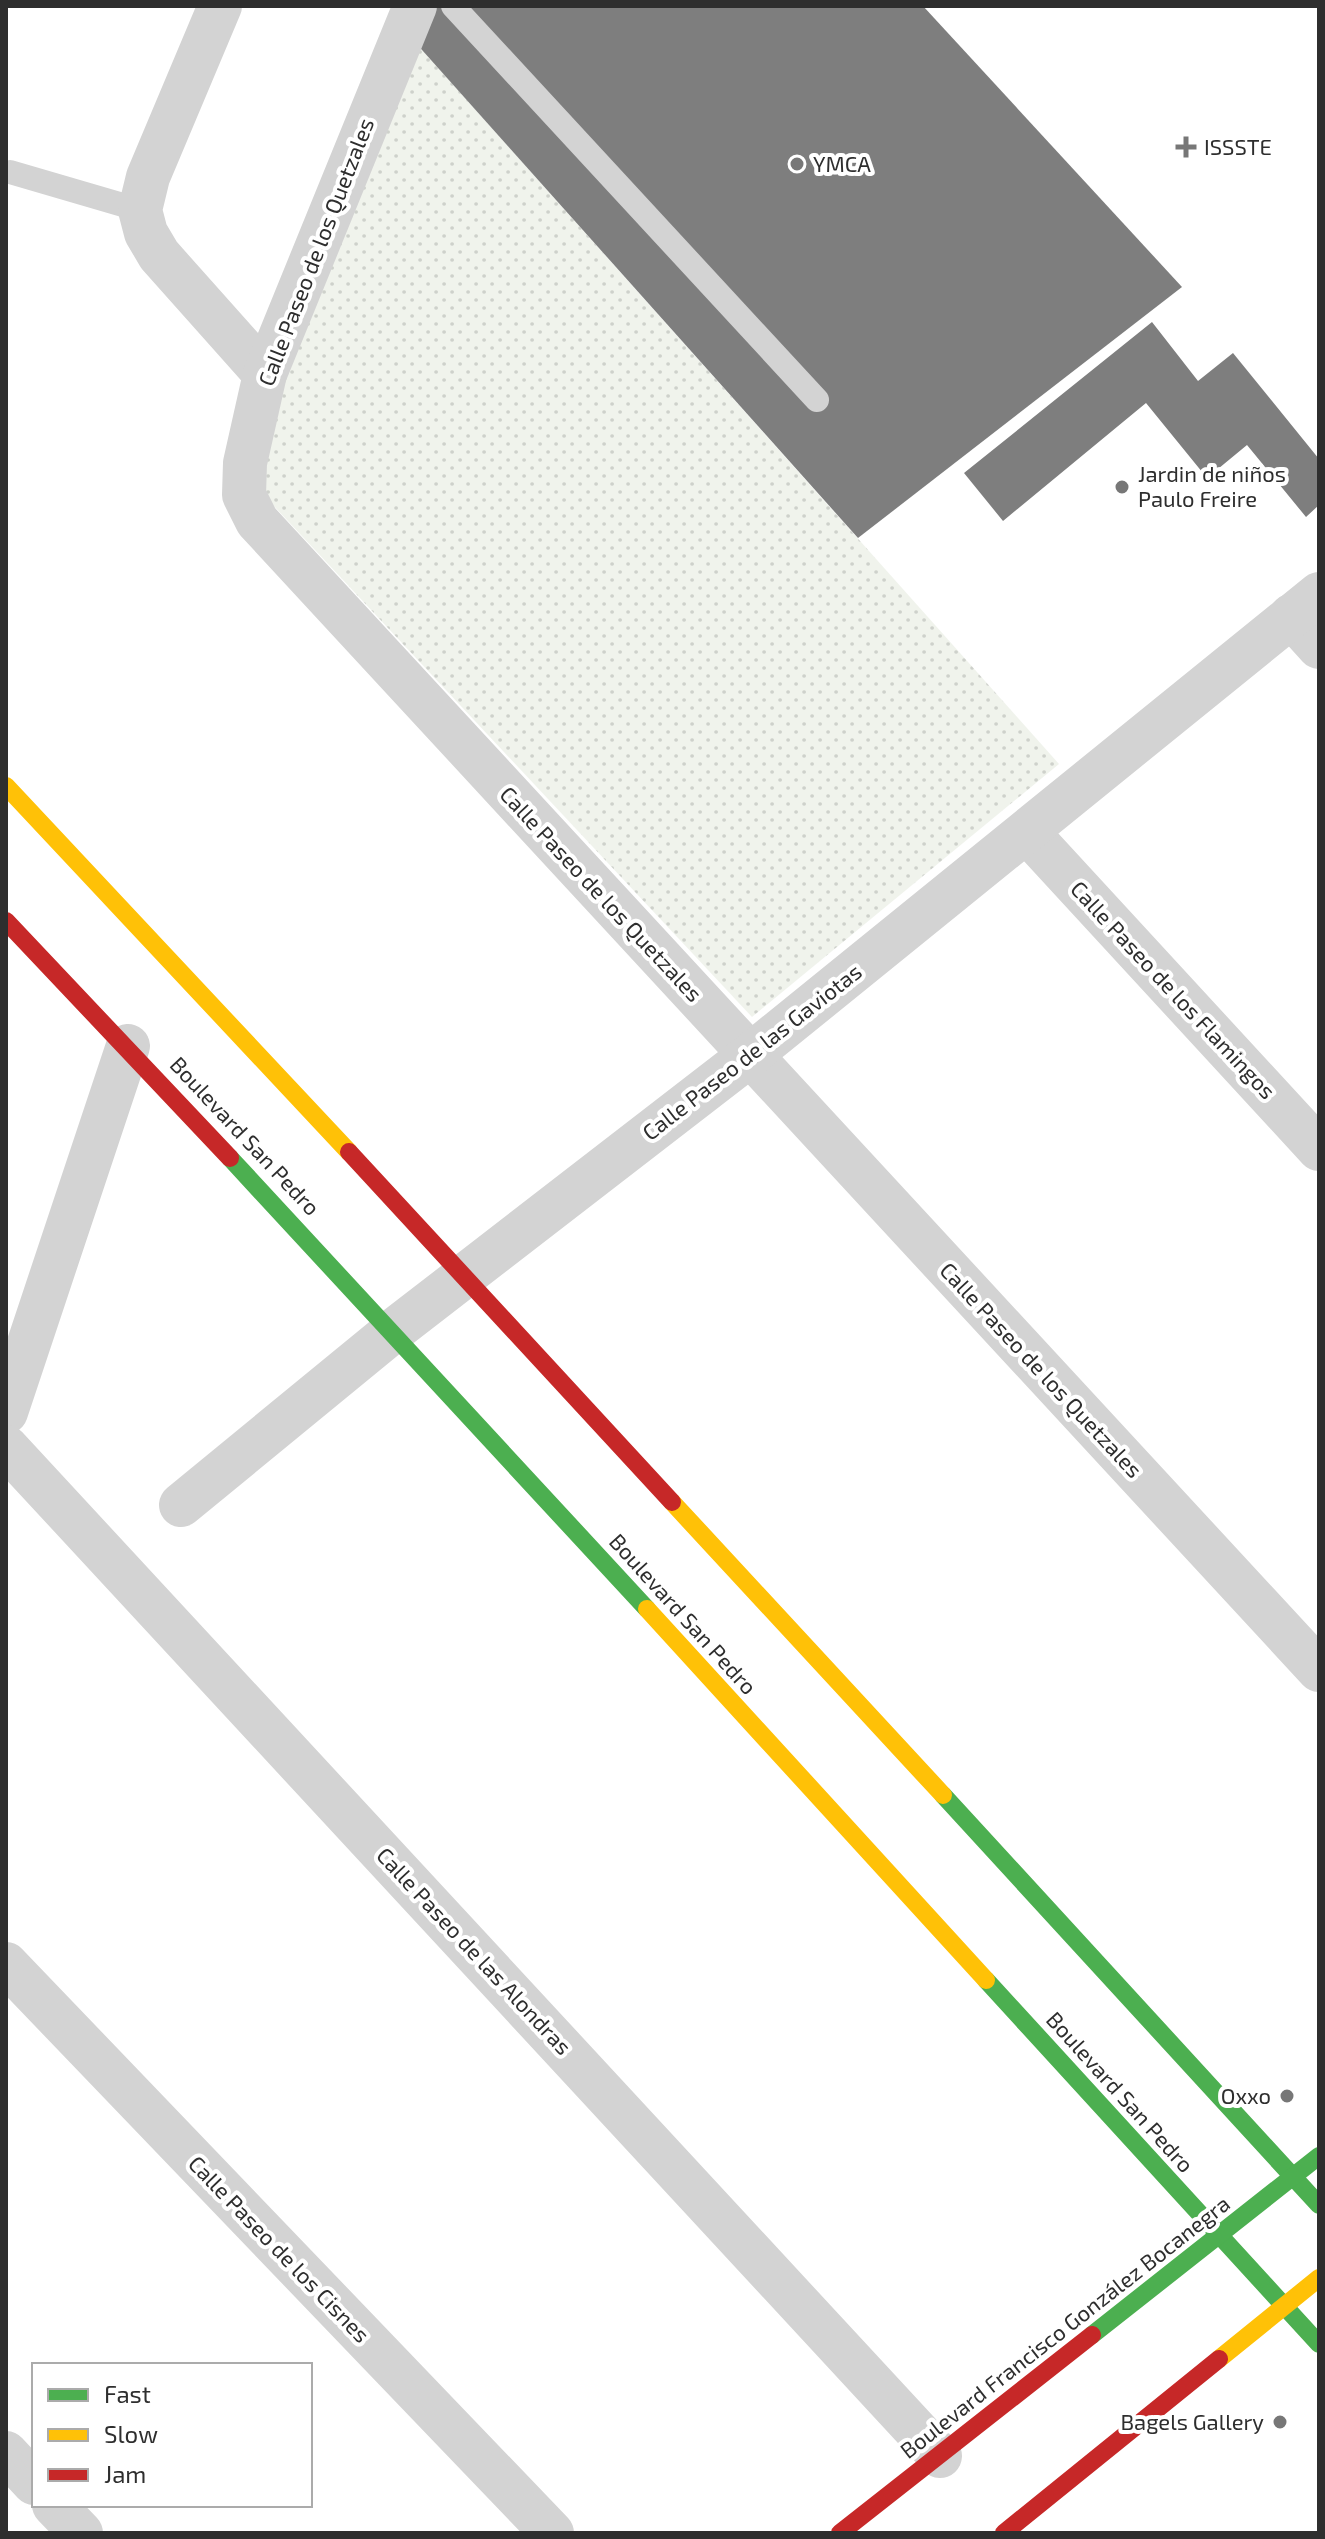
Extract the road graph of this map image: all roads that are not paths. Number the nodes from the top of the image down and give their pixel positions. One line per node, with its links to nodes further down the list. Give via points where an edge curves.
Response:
1 (220, 6): 5 (street, via 148,177)
2 (415, 6): 6 (street, Calle Paseo de los Quetzales)
3 (453, 6): 7 (lane)
4 (10, 172): 5 (lane)
5 (140, 210): 6 (street, via 159,255)
6 (265, 374): 15 (street, Calle Paseo de los Quetzales, via 245,463 244,495 257,521)
7 (817, 400)
8 (1310, 619): 12 (street, Calle Paseo de las Gaviotas)
9 (6, 786): 10 (street)
10 (30, 812): 11 (street); 17 (street)
11 (14, 828)
12 (1027, 832): 15 (street, Calle Paseo de las Gaviotas); 16 (street, Calle Paseo de los Flamingos)
13 (6, 921): 14 (street, Boulevard San Pedro)
14 (128, 1046): 18 (street, Boulevard San Pedro); 19 (street)
15 (749, 1056): 17 (street, Calle Paseo de las Gaviotas); 22 (street, Calle Paseo de los Quetzales)
16 (1319, 1149)
17 (466, 1277): 18 (street, Calle Paseo de las Gaviotas); 25 (street)
18 (393, 1331): 21 (street, Calle Paseo de las Gaviotas); 27 (street, Boulevard San Pedro)
19 (6, 1412)
20 (6, 1447): 32 (street, Calle Paseo de las Alondras)
21 (181, 1505)
22 (1319, 1670)
23 (6, 1964): 36 (street, Calle Paseo de los Cisnes)
24 (1319, 2156): 25 (street, Boulevard Francisco González Bocanegra)
25 (1294, 2176): 26 (street); 27 (street, Boulevard Francisco González Bocanegra)
26 (1319, 2205)
27 (1219, 2238): 29 (street, Boulevard San Pedro); 32 (street, Boulevard Francisco González Bocanegra)
28 (1319, 2278): 29 (street)
29 (1284, 2307): 30 (street, Boulevard San Pedro); 38 (street)
30 (1319, 2344)
31 (6, 2453): 33 (street)
32 (940, 2456): 37 (street, Boulevard Francisco González Bocanegra)
33 (32, 2481)
34 (56, 2507): 35 (street)
35 (81, 2533)
36 (552, 2533)
37 (840, 2533)
38 (1004, 2533)

